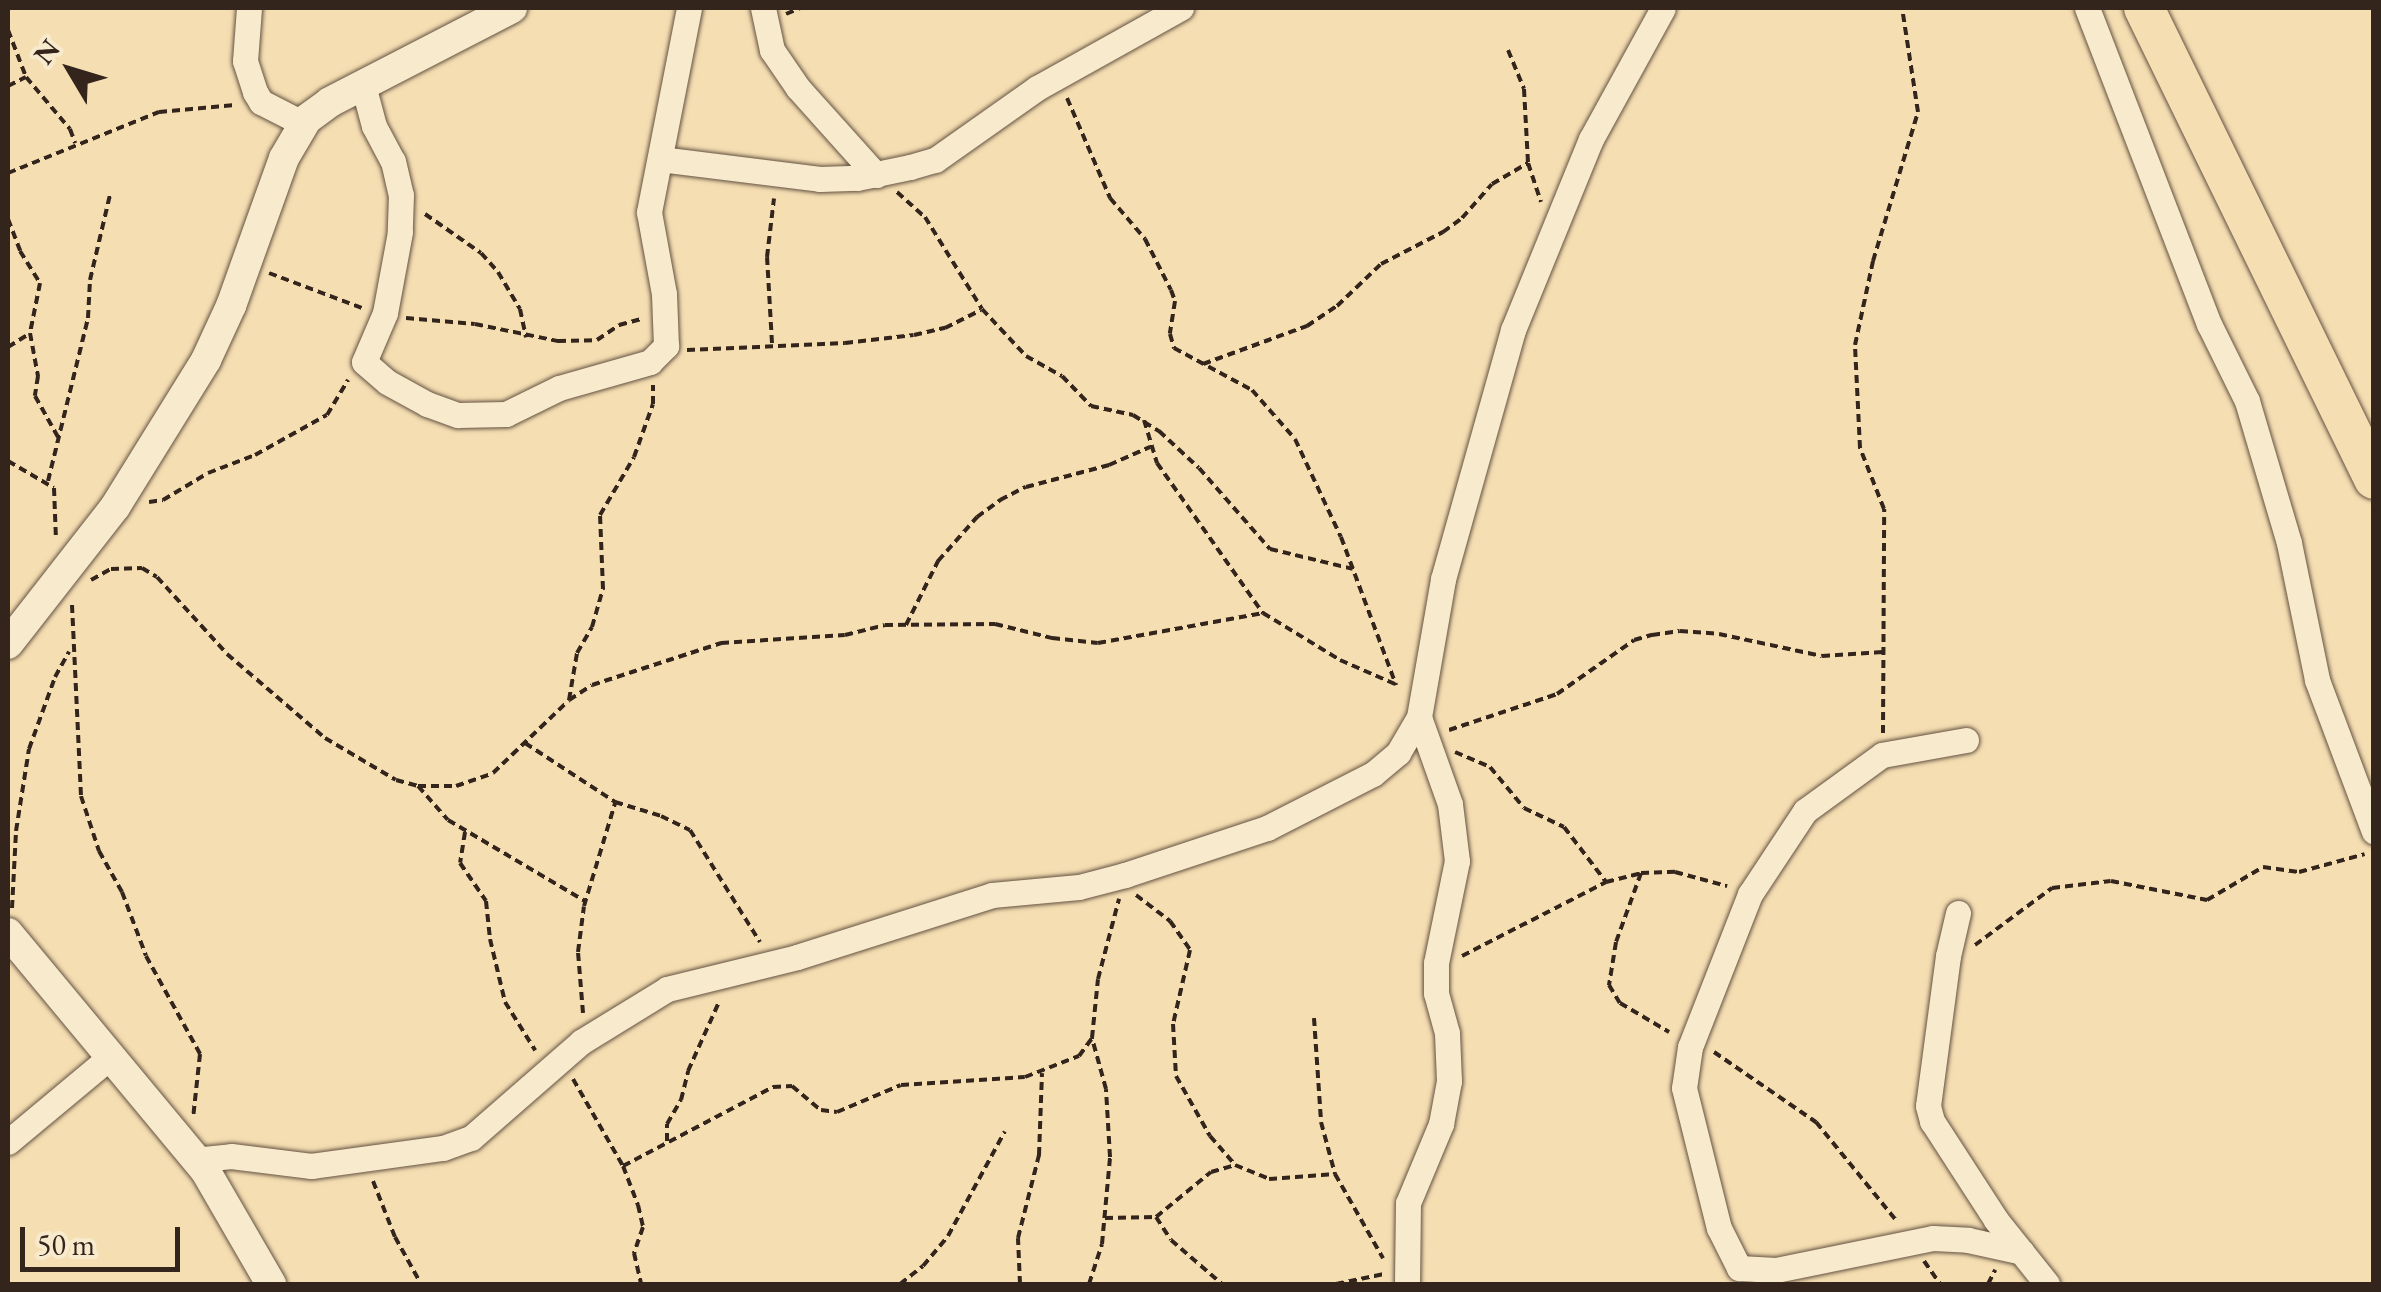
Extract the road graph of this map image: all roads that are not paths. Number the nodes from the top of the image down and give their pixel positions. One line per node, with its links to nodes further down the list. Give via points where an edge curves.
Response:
1 (249, 8): 10 (street, via 245,60 261,102)
2 (512, 8): 9 (street)
3 (689, 8): 11 (street)
4 (763, 8): 12 (street, via 772,50)
5 (1181, 8): 12 (street, via 1058,76 935,160)
6 (1663, 8): 15 (street, via 1592,139 1513,330 1434,618)
7 (2088, 8): 17 (street, via 2209,324 2247,401 2289,543 2317,680)
8 (2144, 8): 13 (highway)
9 (363, 85): 10 (street); 11 (street, via 393,161 400,200 385,313 364,362 386,382 458,415 487,418 656,357 668,340 649,212)
10 (304, 124): 14 (street, via 284,158 206,360 116,507)
11 (660, 159): 12 (street, via 820,179)
12 (876, 174)
13 (2374, 478)
14 (8, 644)
15 (1424, 732): 22 (street, via 1373,774 1254,833 1079,887 975,900 667,989 588,1037 471,1138 430,1151 312,1166); 25 (street, via 1450,804 1456,861 1437,938 1436,992 1448,1033 1449,1081 1442,1124 1408,1203)
16 (1966, 740): 24 (street, via 1882,756 1805,811 1750,894 1693,1041 1684,1088 1719,1228)
17 (2374, 832)
18 (1958, 913): 23 (street, via 1928,1088 1932,1121)
19 (10, 935): 20 (street)
20 (110, 1057): 21 (street); 22 (street)
21 (8, 1142)
22 (198, 1158): 26 (street)
23 (2022, 1252): 24 (street, via 1968,1240 1912,1242); 27 (street)
24 (1738, 1276)
25 (1400, 1279)
26 (271, 1284)
27 (2047, 1284)

